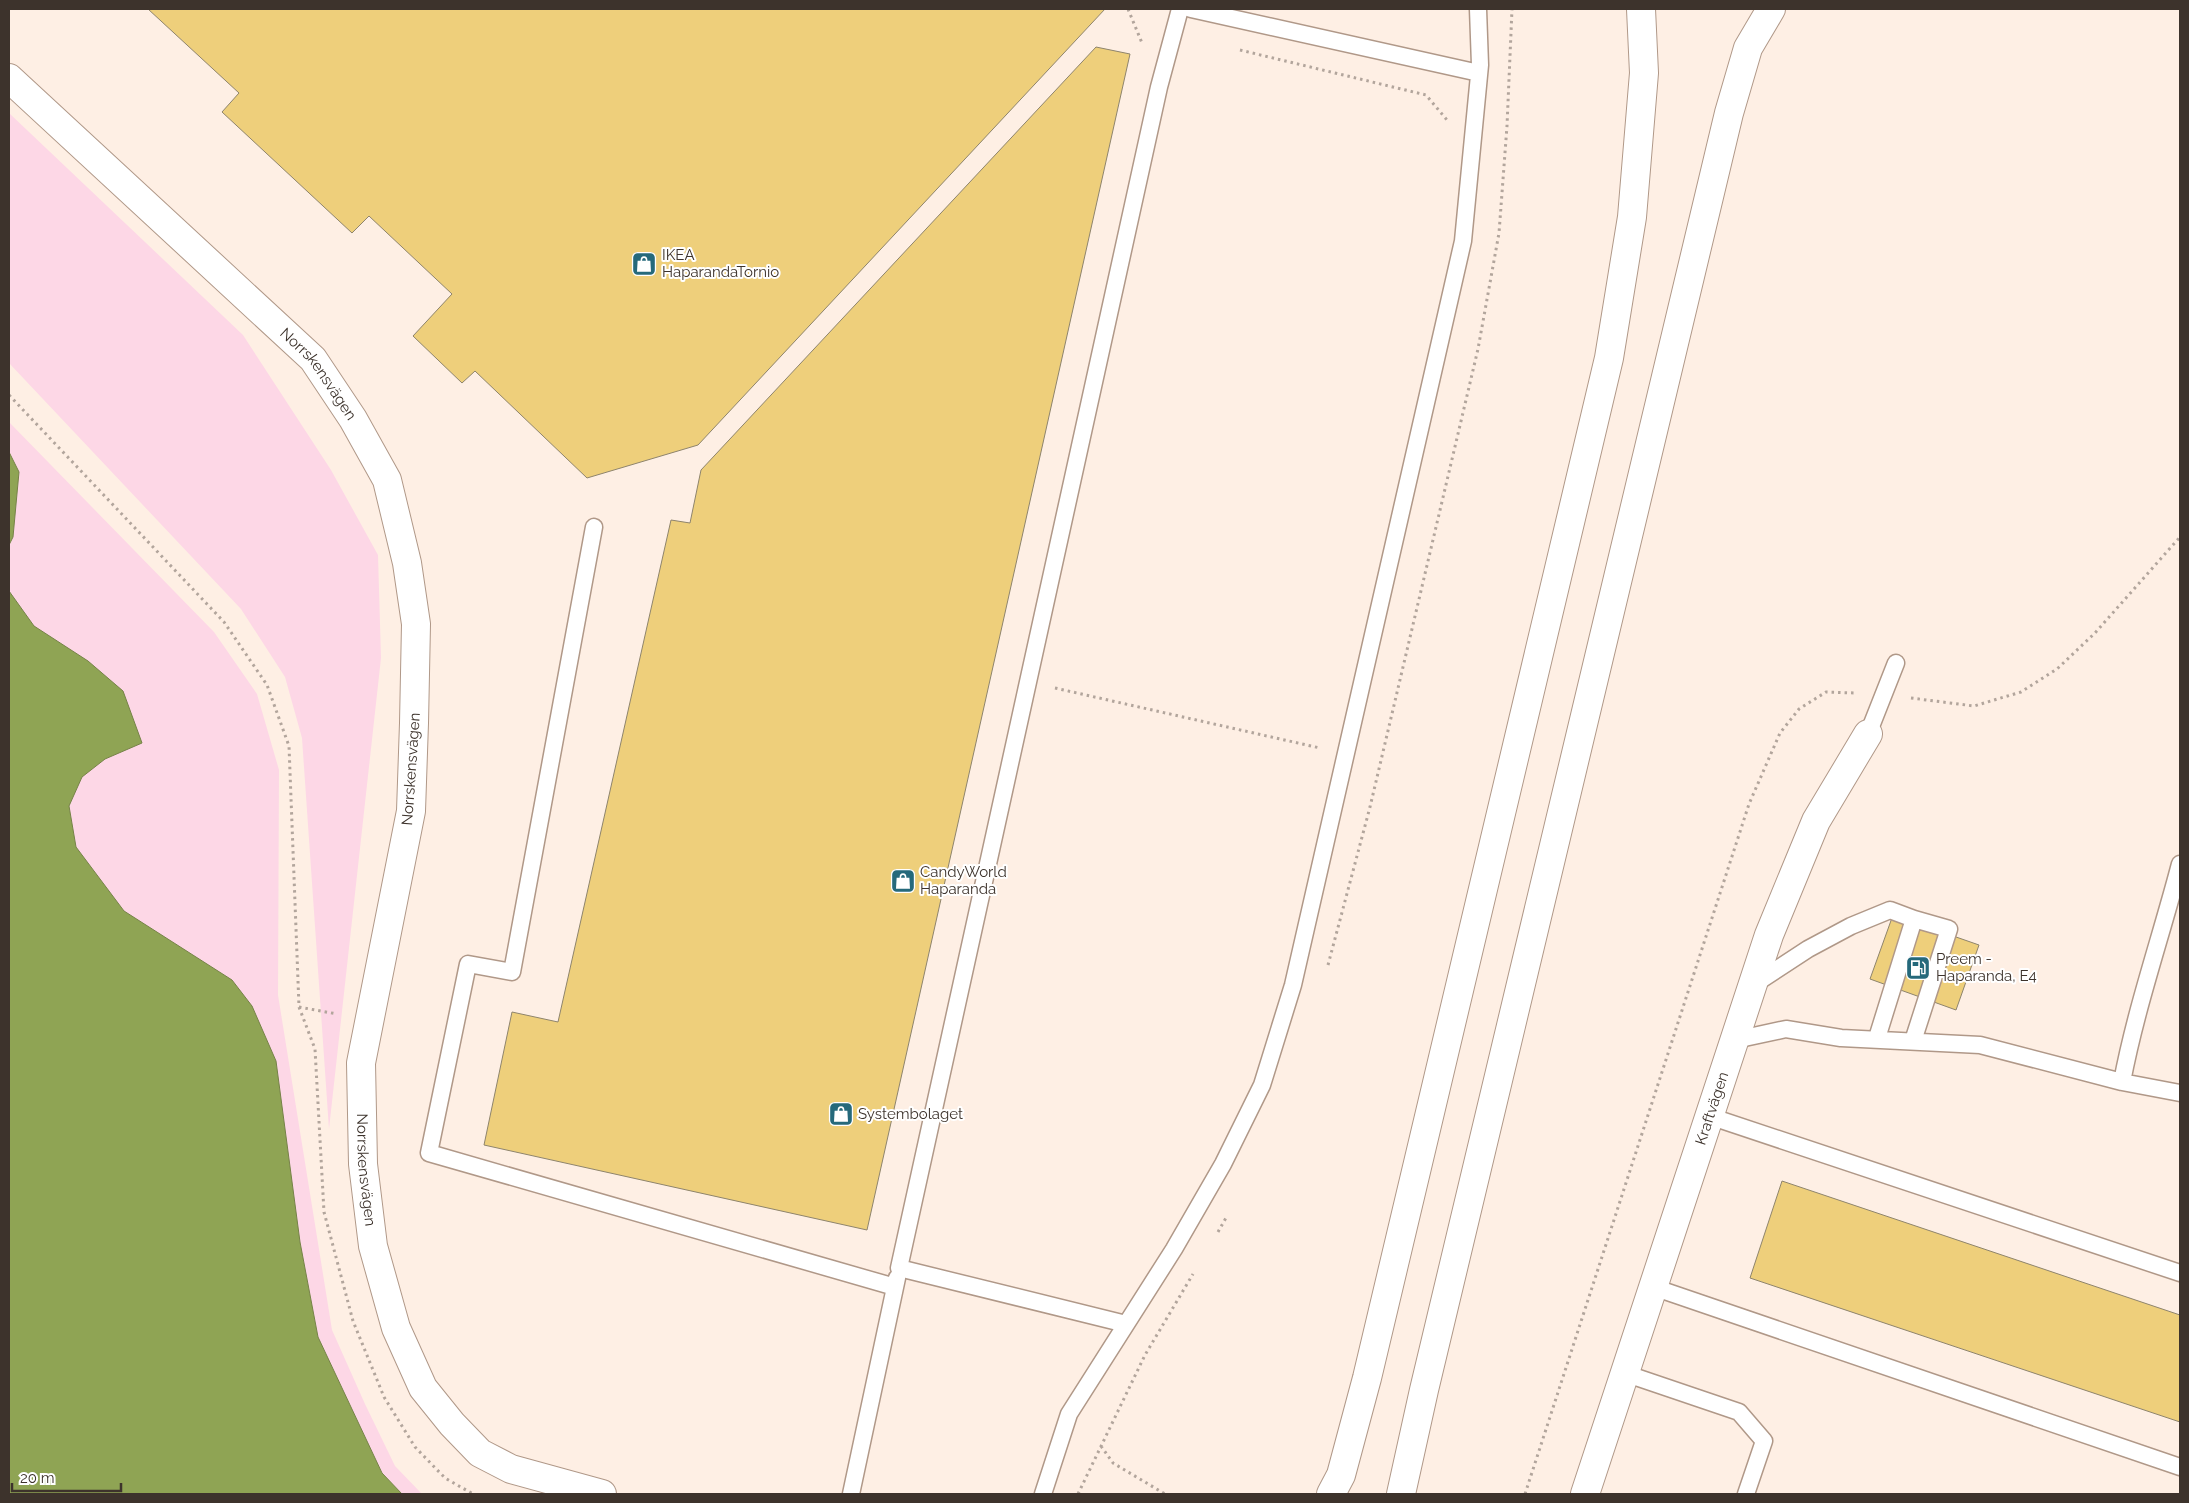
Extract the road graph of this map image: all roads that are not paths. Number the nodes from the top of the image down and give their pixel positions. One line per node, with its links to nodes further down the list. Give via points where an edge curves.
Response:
1 (1180, 9): 20 (lane, via 1159,87)
2 (1191, 9): 6 (lane)
3 (1478, 9): 6 (lane)
4 (1641, 9): 30 (main road, via 1644,73 1632,217 1609,358 1367,1378 1341,1475)
5 (1771, 9): 31 (main road, via 1748,48 1729,113)
6 (1479, 73): 24 (lane, via 1463,241 1293,985 1262,1085 1223,1164)
7 (9, 78): 27 (main road, Norrskensvägen, via 313,359 353,419 387,480 407,563 416,624 411,811 361,1063 363,1164 373,1246 396,1328 423,1388 452,1424 480,1453 511,1469)
8 (594, 527): 22 (lane, via 512,972 468,964 429,1153)
9 (1896, 662): 10 (lane)
10 (1868, 734): 13 (main road, Kraftvägen, via 1816,821 1769,935)
11 (2180, 864): 17 (lane, via 2132,1034)
12 (1914, 919): 13 (lane, via 1890,910 1851,926 1808,949); 14 (lane); 16 (lane, via 1949,929)
13 (1752, 986): 15 (main road, Kraftvägen)
14 (1877, 1038): 15 (lane, via 1841,1038 1786,1029); 16 (lane)
15 (1734, 1040): 19 (main road, Kraftvägen)
16 (1914, 1041): 17 (lane, via 1980,1045)
17 (2122, 1082): 18 (lane)
18 (2180, 1093)
19 (1710, 1116): 21 (lane); 23 (main road, Kraftvägen)
20 (899, 1268): 22 (lane); 24 (lane)
21 (2180, 1273)
22 (895, 1287): 28 (lane)
23 (1653, 1287): 25 (main road, Kraftvägen); 26 (lane)
24 (1126, 1324): 29 (lane, via 1069,1414)
25 (1624, 1373): 32 (main road, Kraftvägen); 33 (lane, via 1739,1412 1764,1441)
26 (2180, 1467)
27 (602, 1494)
28 (851, 1494)
29 (1043, 1494)
30 (1331, 1494)
31 (1401, 1494)
32 (1585, 1494)
33 (1746, 1494)

